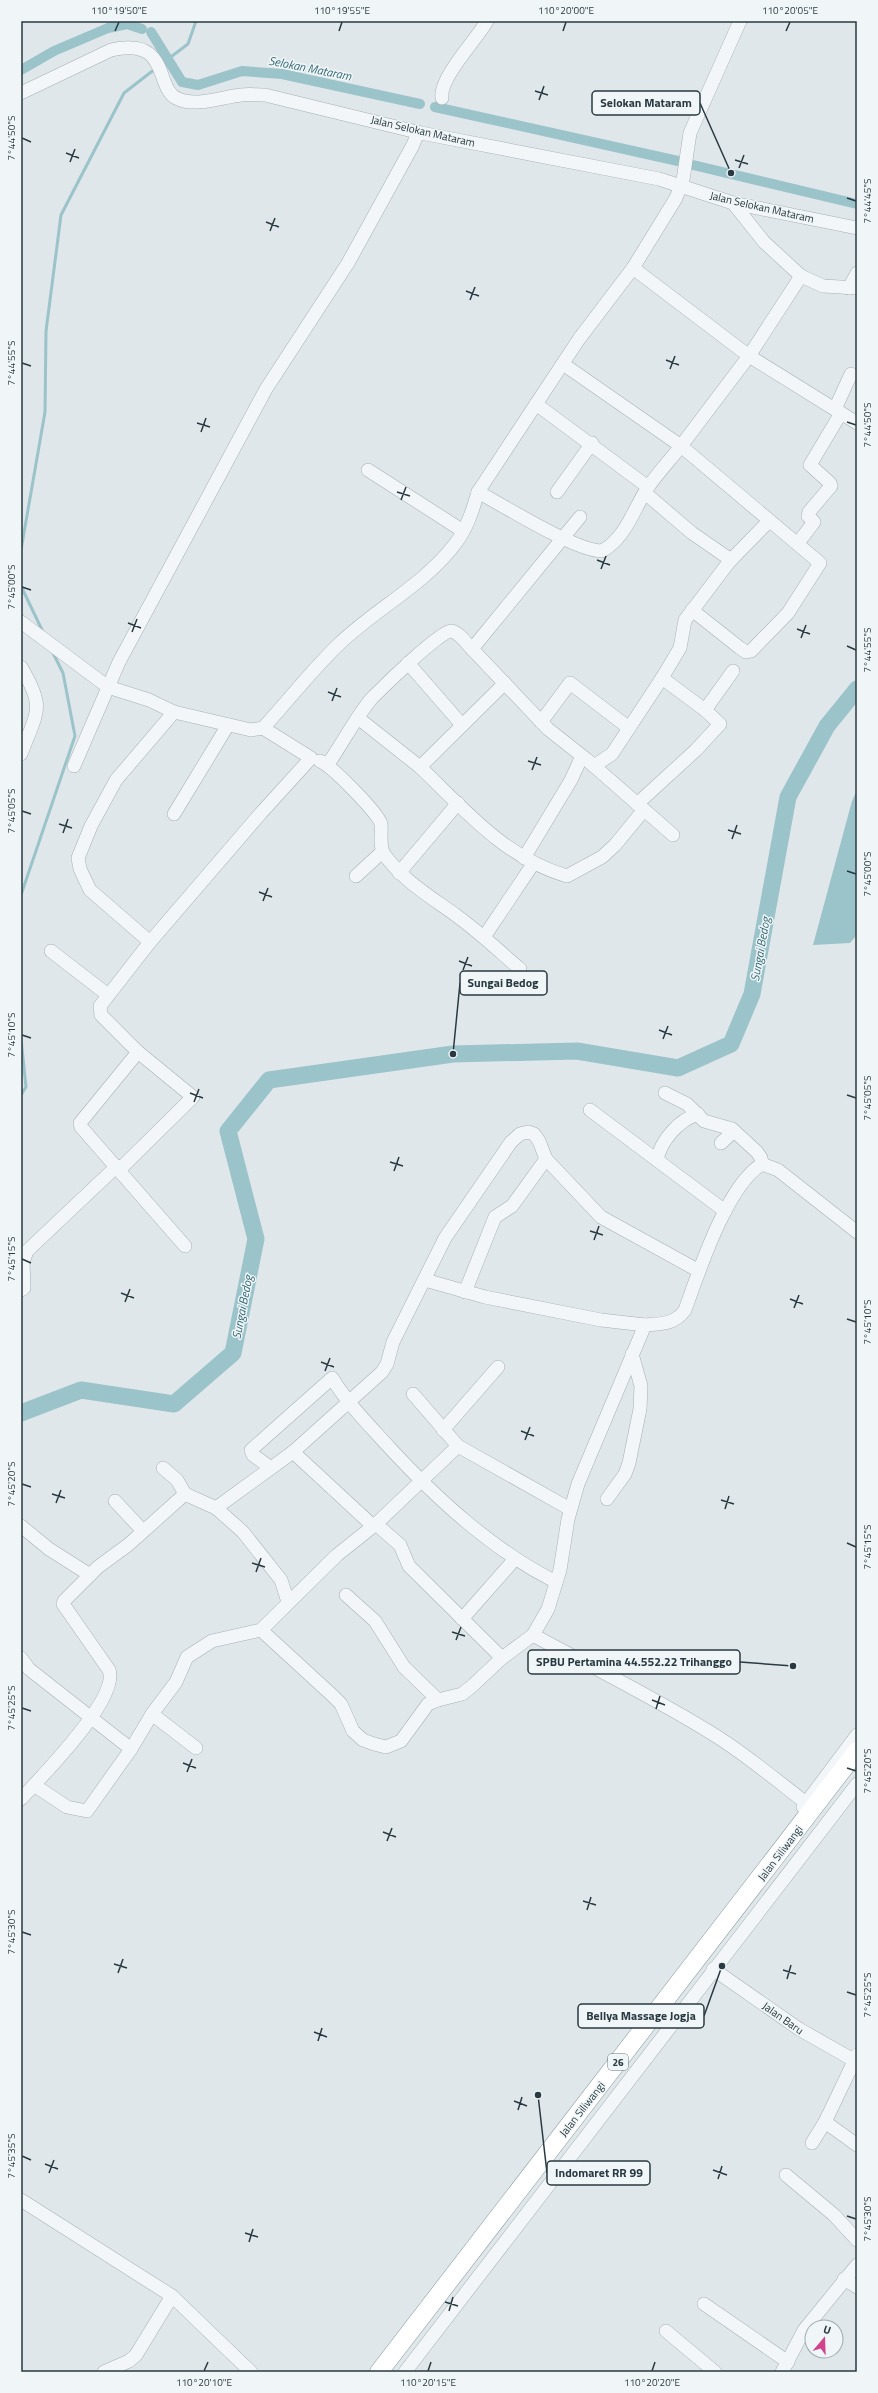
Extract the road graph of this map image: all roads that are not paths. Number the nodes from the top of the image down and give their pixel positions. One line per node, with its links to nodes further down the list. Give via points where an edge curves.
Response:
1 (487, 21): 4 (street, via 448,76 442,90)
2 (740, 21): 6 (street, via 697,113 690,133)
3 (21, 93): 5 (street, Jalan Selokan Mataram, via 111,50 124,47 141,50 156,60 169,91 177,99 207,100 242,95 266,95)
4 (442, 98)
5 (418, 132): 6 (street, Jalan Selokan Mataram); 39 (street, via 413,146 348,263 266,389)
6 (682, 183): 7 (street, Jalan Selokan Mataram); 9 (street)
7 (733, 203): 8 (street, Jalan Selokan Mataram); 11 (street, via 764,242)
8 (857, 228)
9 (633, 268): 13 (street); 14 (street)
10 (857, 274): 12 (street)
11 (801, 276): 12 (street, via 822,286); 13 (street)
12 (853, 288)
13 (749, 356): 17 (street); 20 (street)
14 (563, 364): 16 (street); 20 (street)
15 (851, 374): 17 (street)
16 (536, 404): 19 (street); 23 (street)
17 (838, 411): 18 (street); 29 (street, via 810,465 831,486 809,512 808,516 814,522)
18 (857, 422)
19 (592, 443): 22 (street); 24 (street)
20 (681, 446): 22 (street); 26 (street)
21 (368, 470): 27 (street)
22 (647, 490): 28 (street, via 627,526 606,549 592,550); 30 (street, via 692,533)
23 (478, 492): 27 (street); 28 (street)
24 (557, 492)
25 (580, 517): 28 (street)
26 (769, 521): 29 (street); 30 (street)
27 (463, 531): 46 (street, via 455,544 429,572 365,620 337,645)
28 (563, 537): 33 (street)
29 (798, 543): 31 (street, via 820,560 819,565 788,612 751,651 746,652 740,648)
30 (731, 560): 31 (street)
31 (692, 610): 37 (street, via 683,626 680,648)
32 (21, 622): 39 (street)
33 (472, 649): 34 (street, via 451,631); 38 (street)
34 (408, 663): 42 (street, via 372,698); 45 (street)
35 (21, 667): 48 (street, via 38,700 37,712)
36 (733, 671): 40 (street)
37 (662, 678): 40 (street); 47 (street)
38 (505, 683): 43 (street); 45 (street)
39 (108, 687): 41 (street, via 149,700); 52 (street)
40 (705, 710): 56 (street, via 718,721 718,728)
41 (174, 712): 44 (street); 64 (street, via 116,780 91,826 78,858 90,890)
42 (358, 718): 51 (street); 54 (street)
43 (541, 722): 47 (street, via 570,683); 49 (street)
44 (228, 725): 46 (street, via 251,730); 57 (street)
45 (462, 725): 54 (street)
46 (263, 728): 50 (street)
47 (629, 728): 53 (street, via 612,754)
48 (21, 754)
49 (582, 756): 53 (street); 60 (street)
50 (311, 758): 51 (street); 64 (street)
51 (328, 764): 59 (street, via 379,820)
52 (74, 766)
53 (594, 766): 56 (street)
54 (420, 767): 55 (street)
55 (458, 803): 60 (street, via 491,835); 61 (street)
56 (640, 807): 58 (street); 60 (street, via 615,845 602,857 568,875)
57 (174, 814)
58 (673, 835)
59 (382, 852): 61 (street); 62 (street)
60 (528, 861): 63 (street)
61 (399, 873): 63 (street)
62 (356, 876)
63 (484, 937): 66 (street)
64 (150, 942): 67 (street)
65 (51, 951): 67 (street)
66 (520, 969)
67 (108, 995): 68 (street, via 100,1006 101,1015)
68 (138, 1052): 77 (street, via 80,1123); 77 (street, via 193,1097)
69 (665, 1093): 71 (street, via 687,1104)
70 (590, 1110): 75 (street)
71 (698, 1114): 72 (street, via 704,1121); 75 (street, via 683,1121 667,1138 658,1152)
72 (734, 1131): 73 (street); 76 (street, via 757,1152)
73 (721, 1144)
74 (546, 1159): 81 (street, via 602,1217); 82 (street, via 534,1134 524,1133 511,1142 445,1238); 84 (street, via 512,1206 495,1217)
75 (657, 1160): 78 (street)
76 (762, 1164): 78 (street, via 742,1183); 79 (street, via 778,1170)
77 (118, 1168): 80 (street); 83 (street, via 27,1251 24,1262 24,1288)
78 (725, 1211): 81 (street)
79 (857, 1232)
80 (185, 1246)
81 (699, 1271): 85 (street, via 685,1310 679,1318 664,1324)
82 (425, 1280): 84 (street); 89 (street, via 393,1342 382,1372)
83 (21, 1290)
84 (465, 1292): 85 (street, via 601,1320)
85 (645, 1325): 86 (street)
86 (632, 1354): 97 (street, via 641,1386 640,1409 629,1463 625,1474); 100 (street)
87 (498, 1367): 90 (street)
88 (413, 1394): 90 (street)
89 (347, 1402): 92 (street); 94 (street, via 332,1378 251,1450 253,1455); 95 (street)
90 (443, 1430): 91 (street)
91 (458, 1446): 95 (street, via 441,1464); 100 (street)
92 (293, 1452): 94 (street); 101 (street)
93 (163, 1468): 96 (street, via 177,1480)
94 (271, 1468): 99 (street)
95 (420, 1480): 101 (street); 104 (street, via 432,1493)
96 (185, 1494): 99 (street); 103 (street)
97 (608, 1499)
98 (115, 1501): 103 (street)
99 (216, 1508): 108 (street, via 264,1555 281,1580)
100 (570, 1509): 106 (street)
101 (374, 1525): 108 (street); 109 (street, via 400,1545 409,1566)
102 (21, 1526): 105 (street, via 49,1549)
103 (143, 1531): 105 (street)
104 (515, 1559): 106 (street); 109 (street)
105 (90, 1575): 116 (street, via 63,1604 112,1677)
106 (556, 1582): 111 (street, via 548,1610)
107 (346, 1595): 114 (street, via 375,1621 404,1667)
108 (288, 1602): 110 (street)
109 (462, 1619): 113 (street)
110 (261, 1630): 114 (street, via 341,1704 353,1731 363,1740 386,1747 401,1741 428,1704); 115 (street, via 212,1641 195,1650 185,1661 176,1682)
111 (533, 1635): 113 (street); 124 (street, via 716,1736 756,1763)
112 (21, 1658): 116 (street, via 29,1669)
113 (502, 1658): 114 (street, via 462,1694)
114 (438, 1700)
115 (152, 1714): 118 (street); 119 (street)
116 (90, 1719): 119 (street); 123 (street, via 54,1764)
117 (857, 1735): 124 (street)
118 (196, 1748)
119 (131, 1749): 123 (street, via 87,1811 67,1807)
120 (857, 1751): 125 (highway, Jalan Siliwangi / 26)
121 (857, 1771): 146 (highway, Jalan Siliwangi / 26)
122 (857, 1784): 126 (street)
123 (26, 1790)
124 (806, 1803): 125 (street)
125 (761, 1871): 132 (highway, Jalan Siliwangi / 26)
126 (713, 1969): 127 (street, Jalan Baru, via 798,2029); 147 (street)
127 (856, 2059): 128 (street)
128 (825, 2122): 129 (street); 130 (street)
129 (812, 2143)
130 (857, 2145)
131 (786, 2175): 134 (street, via 834,2215)
132 (508, 2199): 144 (street); 145 (highway, Jalan Siliwangi / 26)
133 (21, 2200): 138 (street)
134 (857, 2240)
135 (857, 2265): 136 (street)
136 (844, 2279): 137 (street); 141 (street, via 804,2330)
137 (857, 2287)
138 (172, 2296): 142 (street, via 136,2355); 143 (street)
139 (704, 2304): 141 (street)
140 (666, 2331): 148 (street)
141 (785, 2367)
142 (104, 2372)
143 (251, 2372)
144 (370, 2372)
145 (379, 2372)
146 (395, 2372)
147 (405, 2372)
148 (715, 2372)

